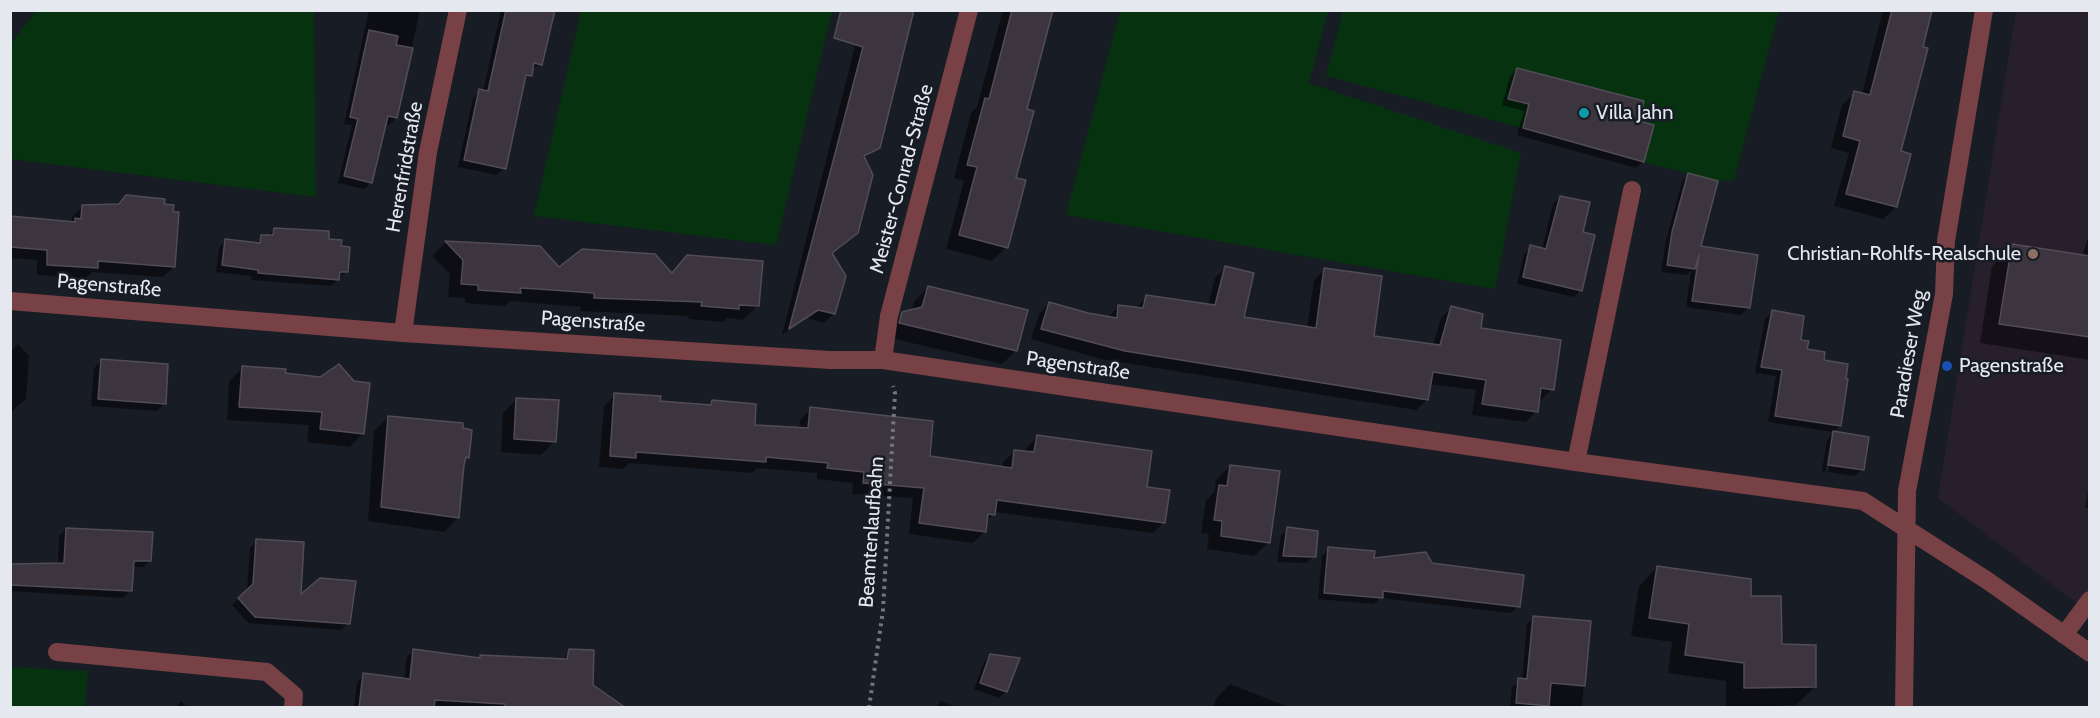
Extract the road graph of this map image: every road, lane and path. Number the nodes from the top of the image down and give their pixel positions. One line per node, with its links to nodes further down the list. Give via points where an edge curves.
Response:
1 (458, 10): 6 (street, Herenfridstraße, via 428,152)
2 (969, 10): 7 (street, Meister-Conrad-Straße, via 889,316)
3 (1984, 10): 9 (street, Paradieser Weg, via 1946,241 1944,294 1907,491)
4 (1632, 190): 8 (street)
5 (10, 301): 6 (street, Pagenstraße)
6 (403, 333): 7 (street, Pagenstraße)
7 (883, 360): 8 (street, Pagenstraße); 15 (path, Beamtenlaufbahn, via 895,393 883,610)
8 (1576, 462): 9 (street, Pagenstraße, via 1863,501)
9 (1906, 527): 11 (street, Pagenstraße); 16 (street, Paradieser Weg)
10 (2090, 600): 11 (street)
11 (2064, 635): 13 (street, Pagenstraße)
12 (57, 652): 14 (street, via 267,672 294,695)
13 (2090, 653)
14 (293, 708)
15 (869, 708)
16 (1904, 708)

